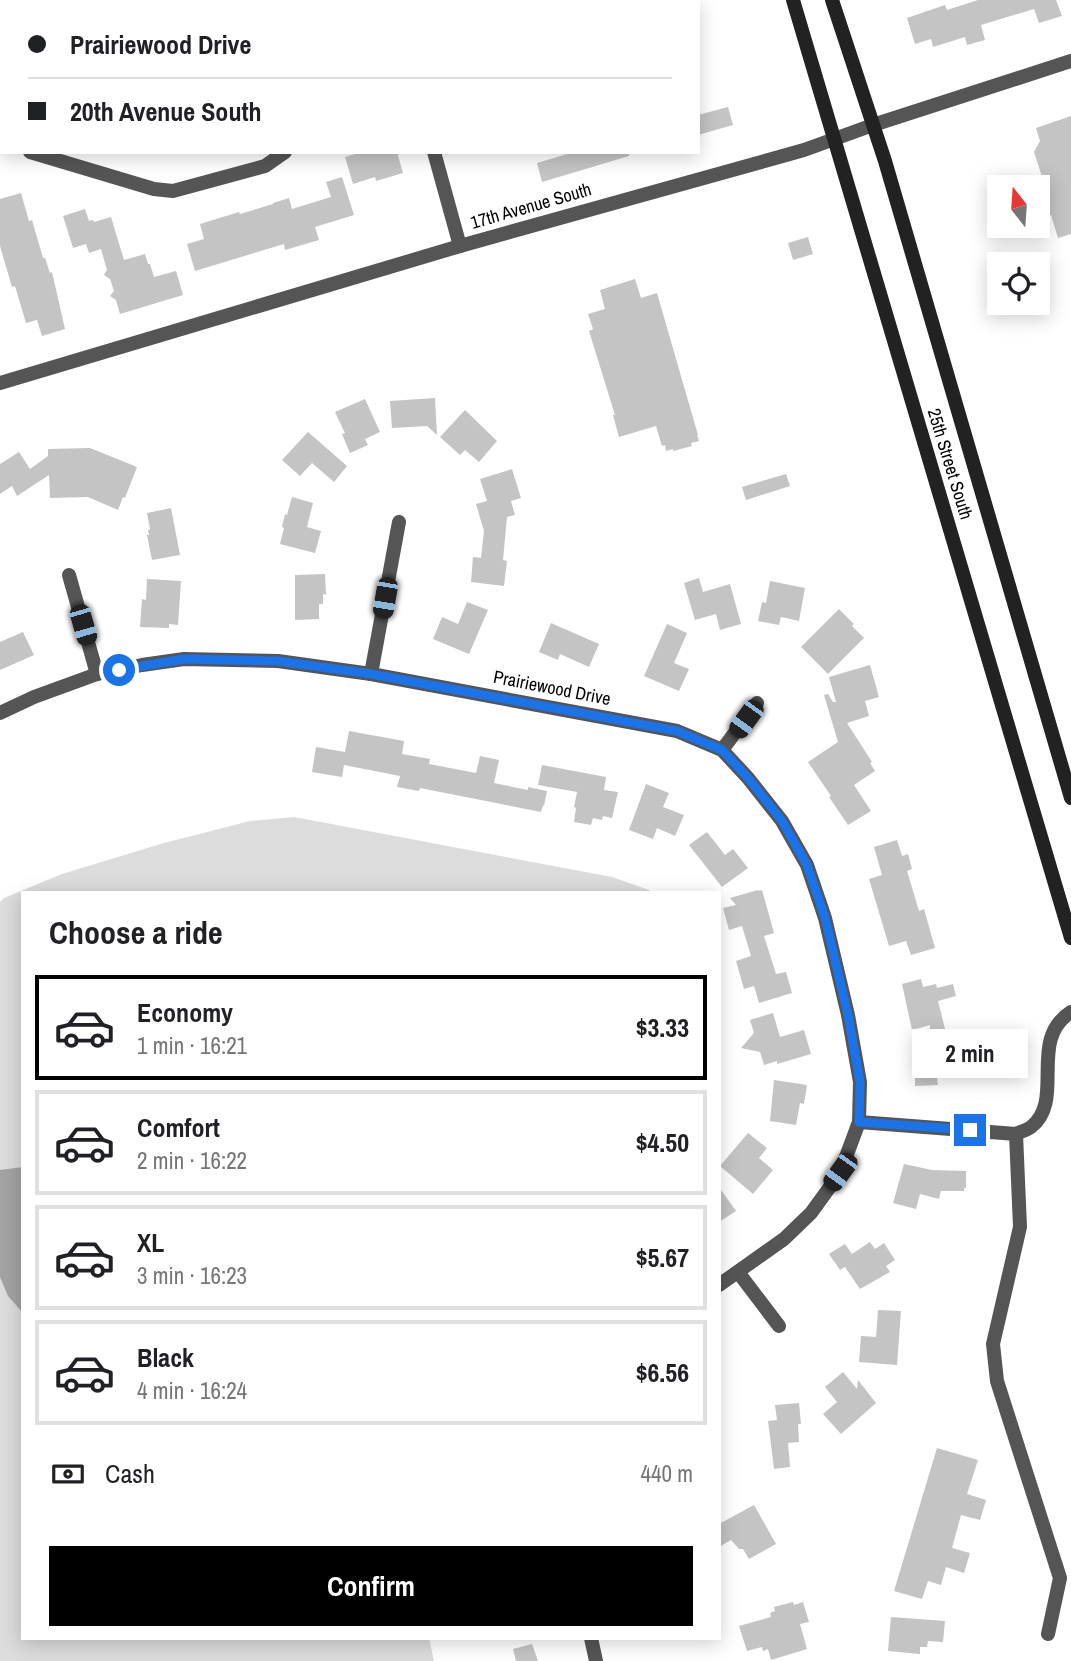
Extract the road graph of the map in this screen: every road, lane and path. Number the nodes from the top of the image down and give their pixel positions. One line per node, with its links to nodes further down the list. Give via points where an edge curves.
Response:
1 (793, 0): 5 (main road, 25th Street South)
2 (832, 0): 4 (main road, 25th Street South)
3 (1071, 61): 4 (street, 17th Avenue South)
4 (873, 125): 5 (street, 17th Avenue South); 18 (main road, 25th Street South)
5 (834, 140): 9 (street, 17th Avenue South); 19 (main road, 25th Street South)
6 (37, 154): 7 (street, via 173,191 265,166)
7 (282, 154)
8 (434, 154): 9 (street)
9 (460, 246): 10 (street, 17th Avenue South)
10 (1, 379)
11 (399, 522): 14 (street)
12 (69, 575): 13 (street)
13 (97, 674): 14 (street, Prairiewood Drive, via 184,659 278,661); 16 (street, Prairiewood Drive)
14 (371, 674): 17 (street, Prairiewood Drive, via 677,731)
15 (757, 703): 17 (street)
16 (0, 713)
17 (722, 750): 21 (street, Prairiewood Drive, via 782,821 807,865 848,1015 860,1082)
18 (1071, 798)
19 (1071, 938)
20 (1071, 1012): 22 (street, via 1055,1027 1048,1047 1044,1111 1031,1127)
21 (859, 1122): 22 (street); 23 (street, Prairiewood Drive, via 840,1172 810,1213 785,1239)
22 (1016, 1134): 26 (street, via 1020,1227 993,1344 997,1381 1060,1578)
23 (738, 1272): 24 (street, Prairiewood Drive); 25 (street)
24 (721, 1284)
25 (779, 1326)
26 (1048, 1634)
27 (591, 1640): 28 (street)
28 (596, 1661)

